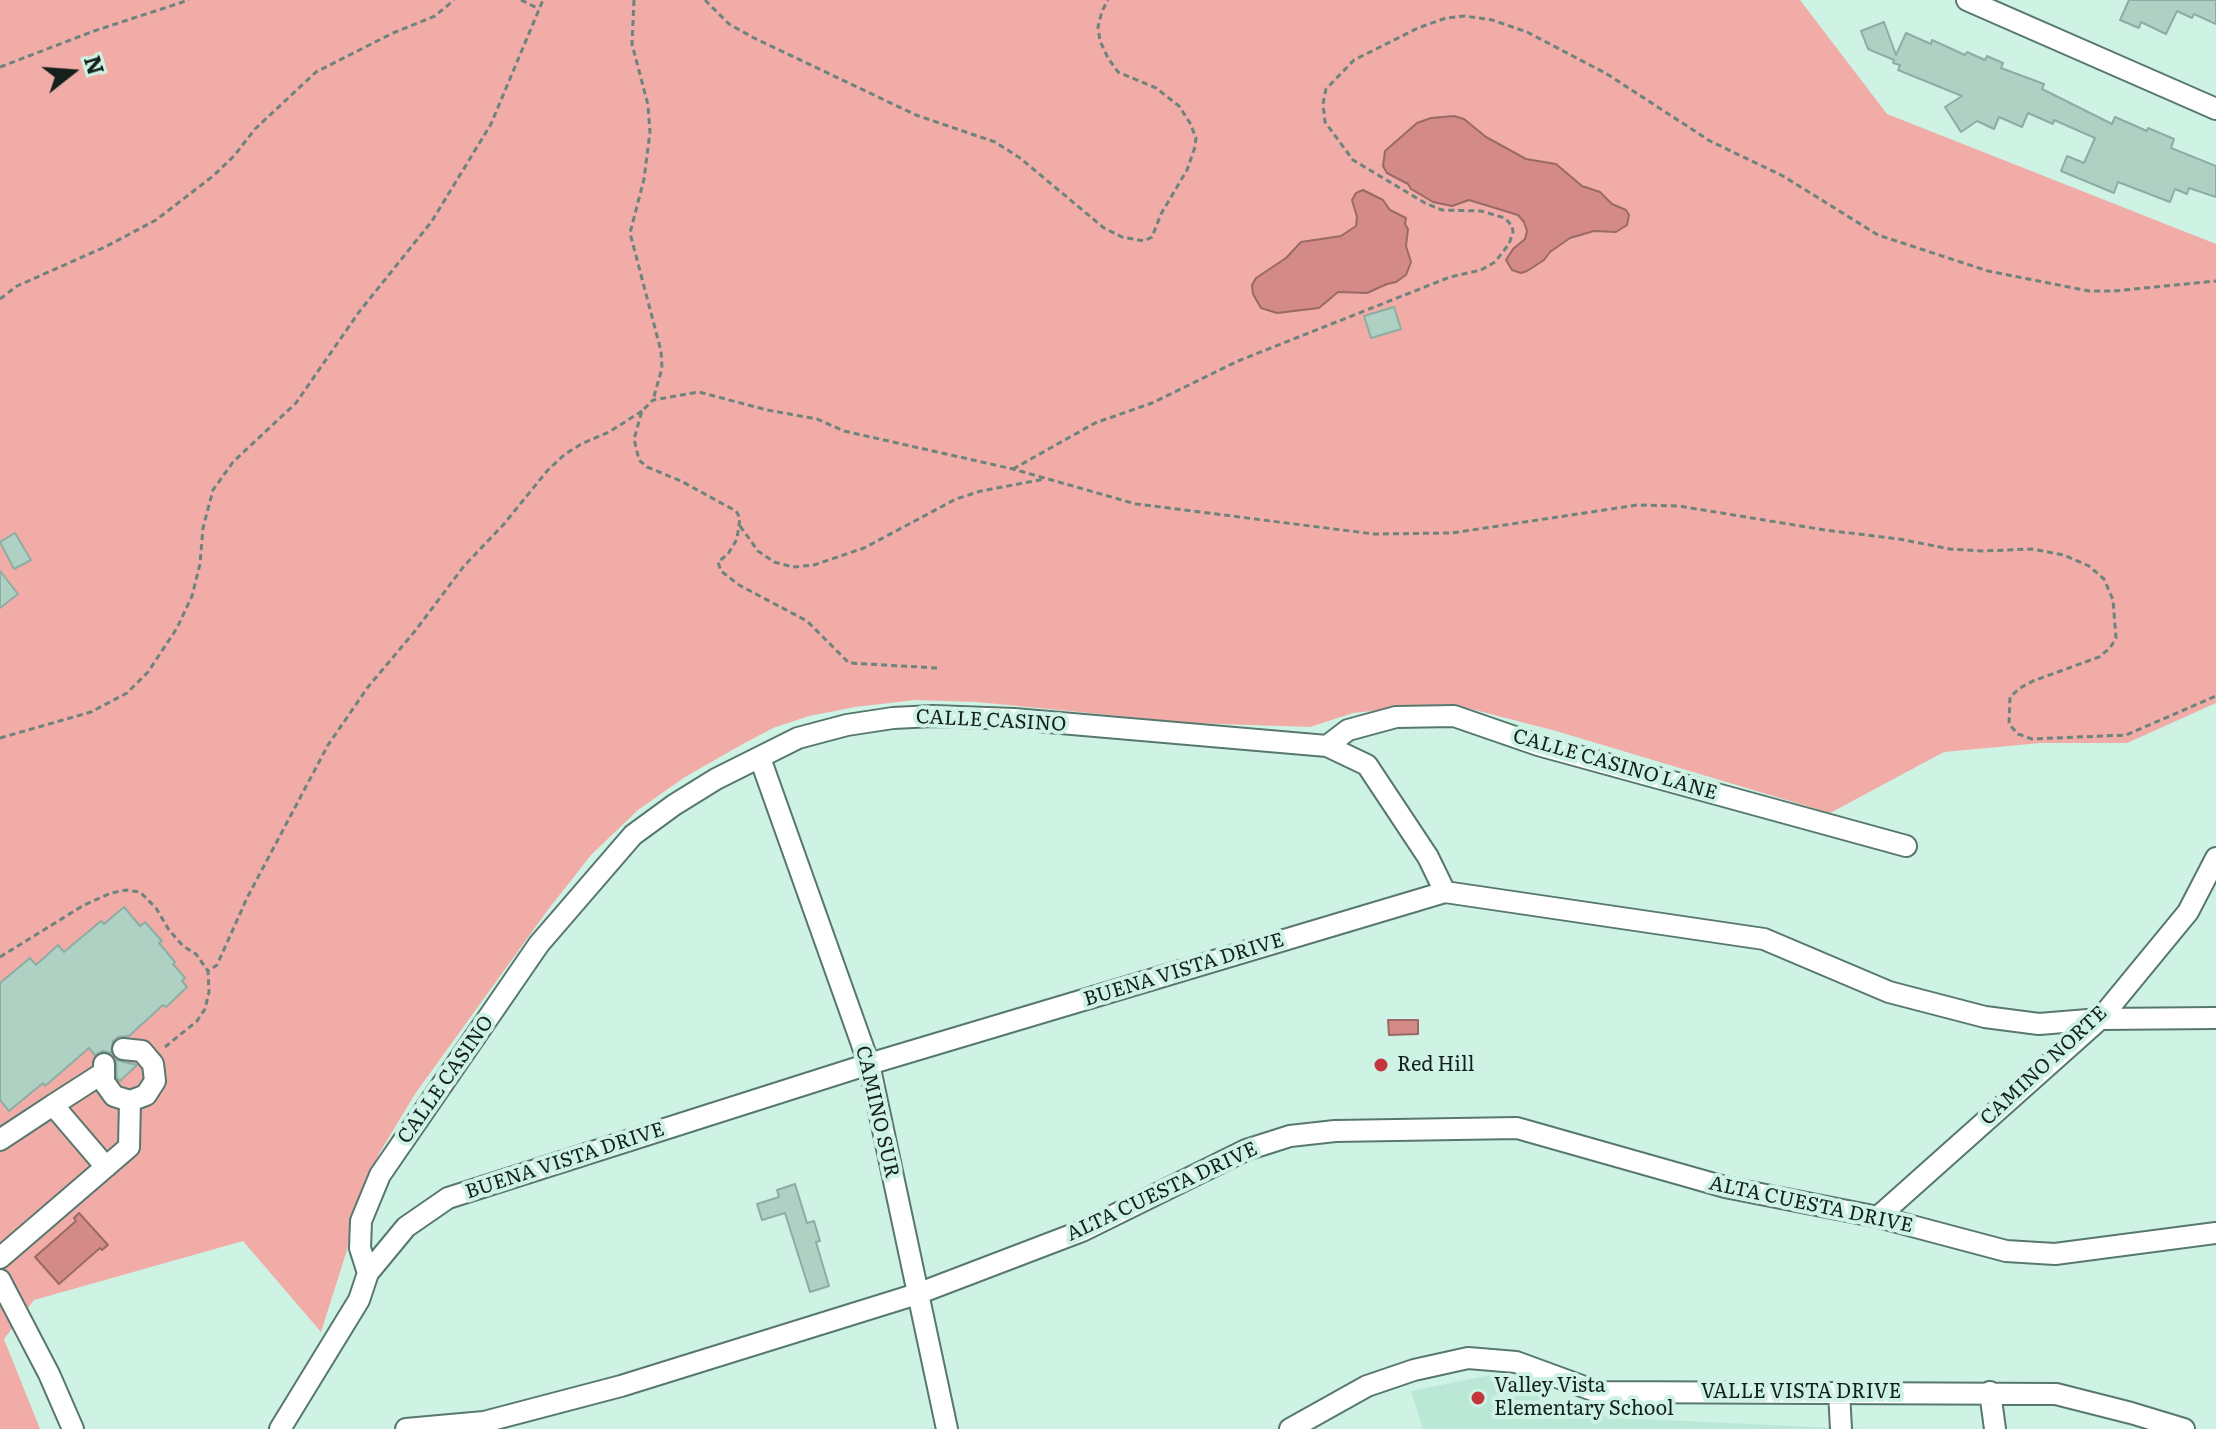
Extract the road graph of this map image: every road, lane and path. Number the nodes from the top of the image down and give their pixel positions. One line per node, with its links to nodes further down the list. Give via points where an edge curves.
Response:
1 (189, 0): 10 (path)
2 (454, 0): 13 (path, via 435,16 316,72 213,176 156,220)
3 (521, 0): 9 (path)
4 (543, 0): 9 (path)
5 (634, 0): 14 (path, via 632,44 650,132 630,233 661,351)
6 (705, 0): 7 (path, via 729,24 754,38 916,115 995,142 1104,228 1144,241 1152,237 1187,170 1196,138 1179,106 1156,88 1118,72 1108,58 1098,27)
7 (1108, 0)
8 (1967, 0): 11 (street)
9 (539, 9): 21 (path, via 491,124 432,221 359,312 296,403 233,462 213,490 192,596 148,672 127,693 91,712)
10 (0, 67)
11 (2216, 109)
12 (2216, 281): 16 (path, via 2089,291 1988,271 1878,235 1527,32 1492,20 1446,18 1354,60 1326,89 1325,122 1353,160 1425,203 1505,218 1513,232 1501,255 1481,270 1393,299 1095,423)
13 (0, 299)
14 (653, 400): 15 (path); 16 (path, via 699,392)
15 (642, 411): 18 (path, via 634,439 639,460 736,511); 28 (path, via 572,449 547,471 368,687 328,745 217,965)
16 (1013, 469): 17 (path)
17 (1045, 479): 18 (path, via 956,499 864,548 814,565 774,562 758,551); 20 (path, via 1136,504 1387,535 1452,533 1637,505 1679,506 1950,549 2064,555 2104,579 2113,600 2116,638 2099,657 2020,688 2010,697 2009,724 2018,734 2032,739 2126,735)
18 (740, 526): 19 (path, via 728,554 718,562 739,585 807,621 849,663)
19 (937, 668)
20 (2216, 696)
21 (0, 738)
22 (1327, 746): 23 (street, CALLE CASINO, via 933,716 847,725 798,738); 24 (street, CALLE CASINO LANE, via 1348,730 1396,717 1454,716 1538,745); 26 (street, CALLE CASINO, via 1367,765)
23 (760, 758): 33 (street, CAMINO SUR); 41 (street, CALLE CASINO, via 716,779 633,835 539,944 380,1175 361,1221 360,1248)
24 (1906, 846)
25 (2216, 858): 30 (street, CAMINO NORTE, via 2188,912)
26 (1445, 892): 30 (street, BUENA VISTA DRIVE, via 1764,939 1889,992 1985,1017 2039,1024); 33 (street, BUENA VISTA DRIVE)
27 (0, 957): 28 (path, via 84,905 126,890 140,892)
28 (208, 971): 32 (path, via 205,1009)
29 (2216, 1018): 30 (street, BUENA VISTA DRIVE)
30 (2100, 1019): 38 (street, CAMINO NORTE)
31 (123, 1049): 32 (street, via 142,1051)
32 (151, 1060): 34 (street, via 152,1089)
33 (869, 1064): 41 (street, BUENA VISTA DRIVE, via 448,1198 406,1227); 43 (street, CAMINO SUR)
34 (130, 1101): 35 (street, via 107,1090 104,1068); 37 (street, via 129,1147)
35 (53, 1105): 36 (street); 37 (street)
36 (0, 1140)
37 (106, 1167): 40 (street)
38 (1878, 1217): 39 (street, ALTA CUESTA DRIVE, via 2006,1251 2055,1254); 43 (street, ALTA CUESTA DRIVE, via 1725,1187 1517,1128 1348,1129 1290,1136 1246,1150 1082,1231)
39 (2216, 1233)
40 (0, 1258)
41 (368, 1273): 47 (street, BUENA VISTA DRIVE, via 359,1300)
42 (3, 1286): 46 (street)
43 (917, 1294): 48 (street, ALTA CUESTA DRIVE, via 621,1386 484,1422); 49 (street, CAMINO SUR)
44 (1839, 1392): 45 (street, VALLE VISTA DRIVE); 50 (street, VALLE VISTA DRIVE, via 1598,1392 1516,1362 1468,1358 1367,1386); 51 (street)
45 (1990, 1392): 52 (street); 53 (street, VALLE VISTA DRIVE, via 2056,1394)
46 (73, 1429)
47 (280, 1429)
48 (406, 1429)
49 (947, 1429)
50 (1290, 1429)
51 (1841, 1429)
52 (1995, 1429)
53 (2184, 1429)

